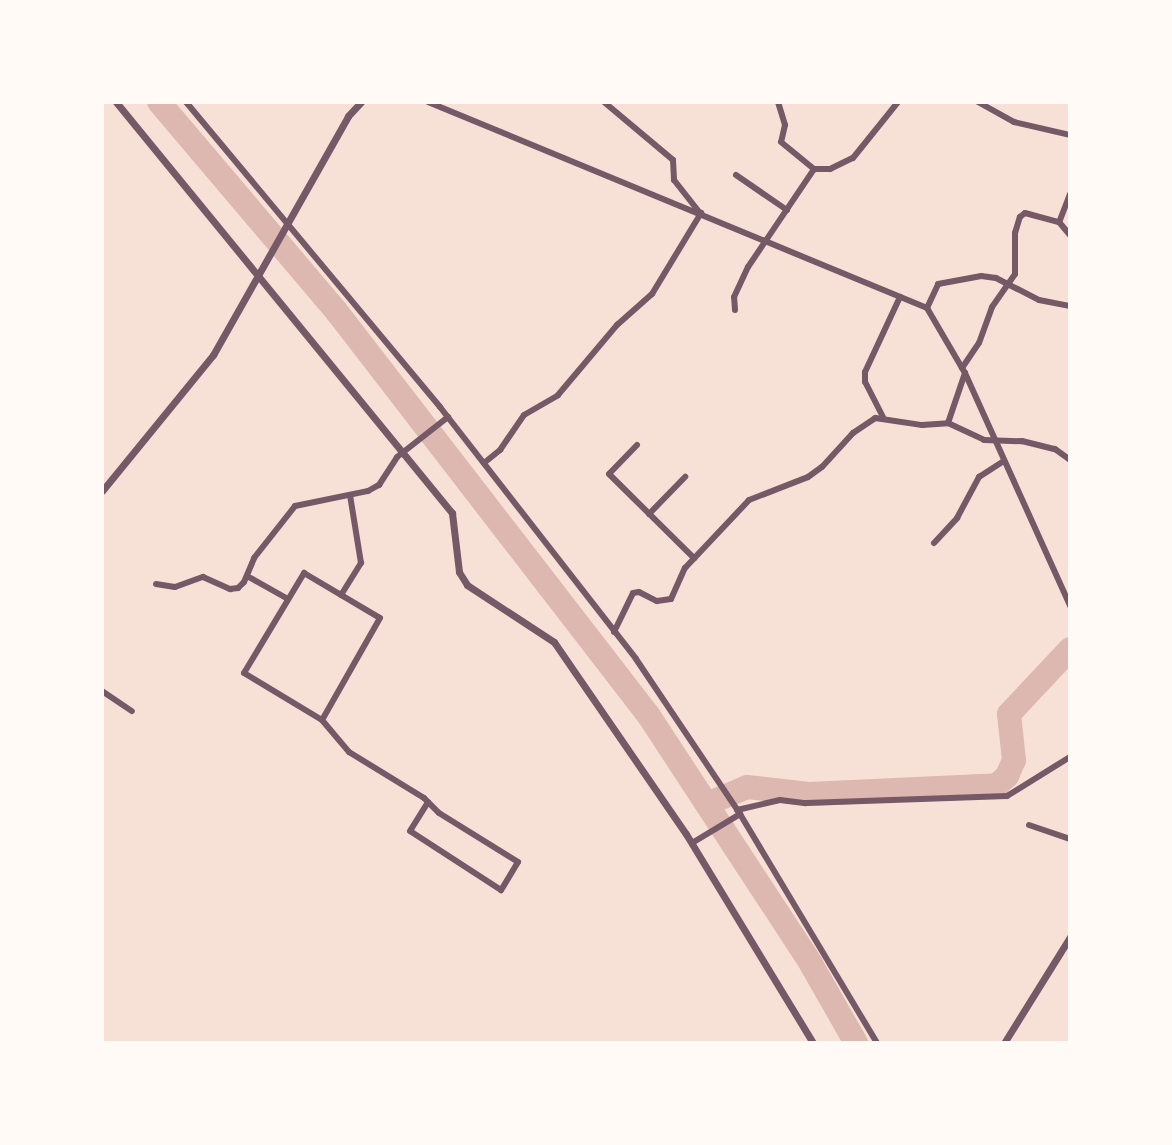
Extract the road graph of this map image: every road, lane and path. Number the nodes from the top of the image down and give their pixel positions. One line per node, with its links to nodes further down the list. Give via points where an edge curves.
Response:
1 (116, 102): 19 (street)
2 (186, 102): 16 (street)
3 (361, 102): 16 (street, via 348,116)
4 (428, 102): 14 (street)
5 (604, 102): 14 (street, via 673,160 674,180)
6 (778, 102): 10 (street, via 785,125 781,142)
7 (898, 102): 10 (street, via 853,158 830,169)
8 (978, 102): 9 (street, via 1014,122)
9 (1070, 135)
10 (814, 169): 13 (street)
11 (736, 175): 13 (street)
12 (1070, 194): 15 (street)
13 (787, 210): 18 (street)
14 (701, 213): 18 (street); 34 (street, via 652,294 617,325 558,395 524,415)
15 (1059, 222): 17 (street); 20 (street, via 1025,213 1020,217)
16 (289, 223): 19 (street); 26 (street)
17 (1070, 235)
18 (764, 242): 21 (street); 24 (street, via 738,285)
19 (259, 277): 31 (street); 36 (street, via 193,383)
20 (1011, 286): 22 (street, via 1039,300); 23 (street, via 981,276 938,284); 25 (street, via 992,307)
21 (900, 297): 23 (street); 27 (street, via 865,372)
22 (1070, 306)
23 (927, 308): 25 (street)
24 (735, 310)
25 (963, 371): 28 (street); 29 (street)
26 (448, 417): 31 (street); 34 (street)
27 (883, 417): 28 (street, via 902,423); 40 (street, via 867,421 808,477 749,500)
28 (948, 423): 29 (street)
29 (994, 441): 32 (street, via 1055,449); 33 (street)
30 (637, 445): 38 (street, via 609,474)
31 (403, 452): 37 (street, via 379,485); 55 (street, via 452,513 459,572 467,585 554,642)
32 (1070, 460)
33 (1004, 461): 39 (street, via 979,477 957,518); 45 (street)
34 (484, 463): 46 (street)
35 (685, 477): 38 (street)
36 (102, 491)
37 (350, 495): 41 (street, via 295,506 254,558); 43 (street, via 361,563)
38 (649, 514): 40 (street)
39 (934, 543)
40 (694, 558): 46 (street, via 671,599 657,601 633,593)
41 (247, 576): 42 (street, via 238,588 230,589 203,577 175,587); 44 (street)
42 (156, 584)
43 (341, 595): 44 (street, via 304,573); 49 (street, via 380,618)
44 (288, 599): 49 (street, via 244,673)
45 (1069, 603)
46 (614, 632): 52 (street)
47 (102, 691): 48 (street)
48 (132, 711)
49 (322, 720): 51 (street, via 349,752)
50 (1070, 757): 52 (street, via 1007,796 780,800)
51 (428, 802): 51 (street, via 518,862 501,890 410,831)
52 (738, 812): 55 (street); 60 (street)
53 (1029, 825): 54 (street)
54 (1070, 839)
55 (692, 843): 59 (street)
56 (1070, 937): 57 (street)
57 (1060, 952): 58 (street); 61 (street)
58 (1070, 958)
59 (813, 1043)
60 (877, 1043)
61 (1004, 1043)

